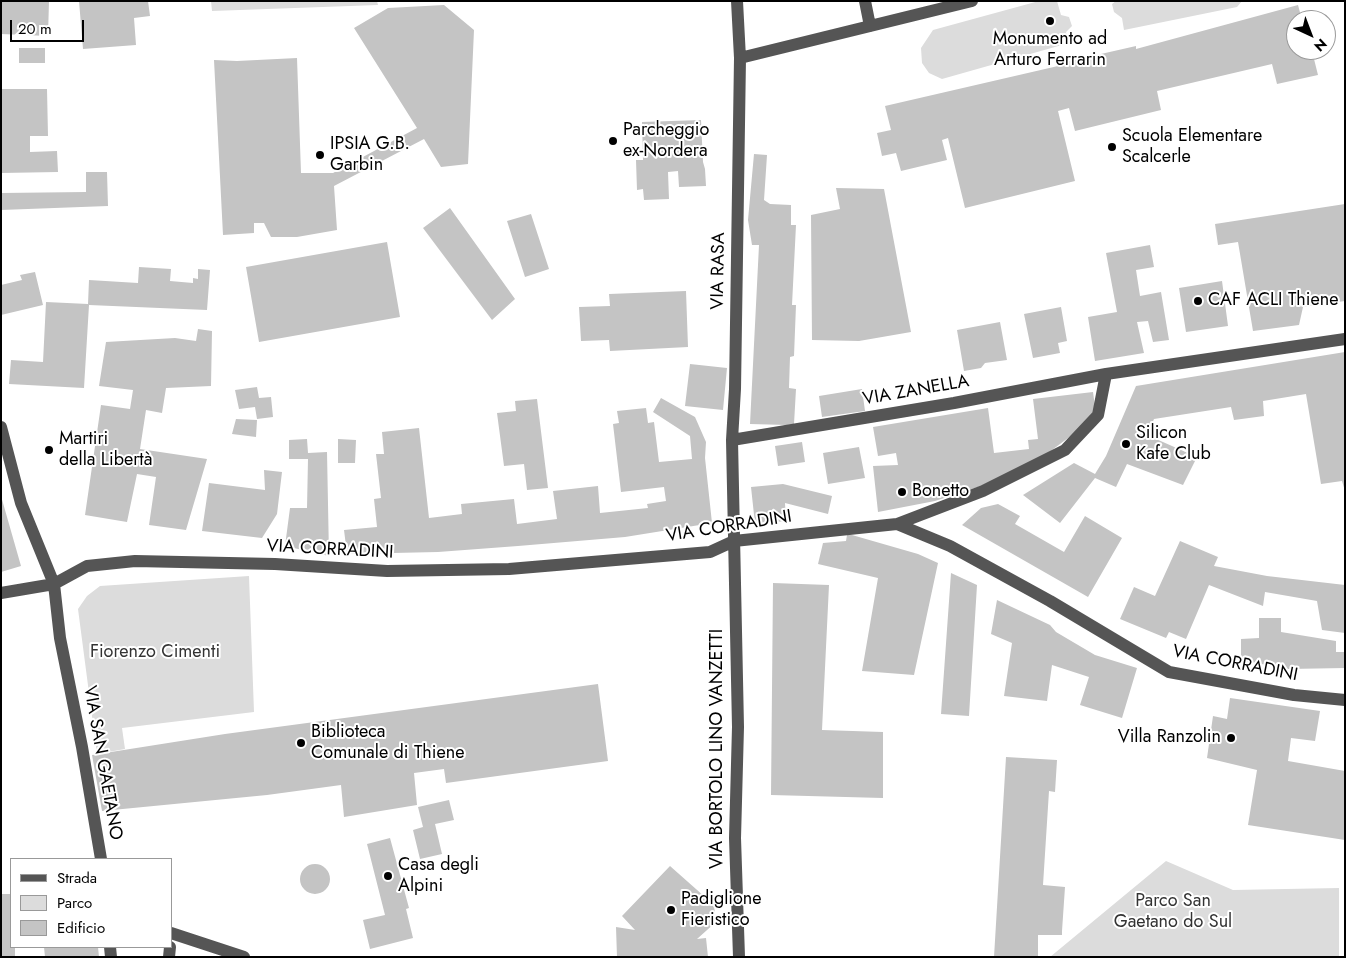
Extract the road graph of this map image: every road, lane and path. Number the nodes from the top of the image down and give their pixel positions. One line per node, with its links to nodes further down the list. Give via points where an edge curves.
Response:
1 (737, 1): 5 (street, VIA RASA)
2 (865, 1): 4 (street)
3 (972, 1): 4 (street)
4 (870, 26): 5 (street)
5 (740, 58): 9 (street, VIA RASA)
6 (1345, 339): 7 (street, VIA ZANELLA)
7 (1106, 374): 9 (street, VIA ZANELLA); 10 (street, via 1098,415 1065,450 984,491)
8 (1, 427): 12 (street, VIA SAN GAETANO, via 21,503)
9 (732, 440): 11 (street, VIA RASA)
10 (896, 524): 11 (street, VIA CORRADINI); 14 (street, VIA CORRADINI, via 939,540 1169,672 1294,695)
11 (734, 540): 12 (street, VIA CORRADINI, via 710,552 510,570 387,571 275,564 135,561 87,566); 18 (street, VIA BORTOLO LINO VANZETTI)
12 (54, 584): 13 (street, VIA CORRADINI); 15 (street, VIA SAN GAETANO, via 60,638)
13 (1, 593)
14 (1345, 700)
15 (101, 858)
16 (172, 933): 17 (street)
17 (244, 957)
18 (739, 957)

